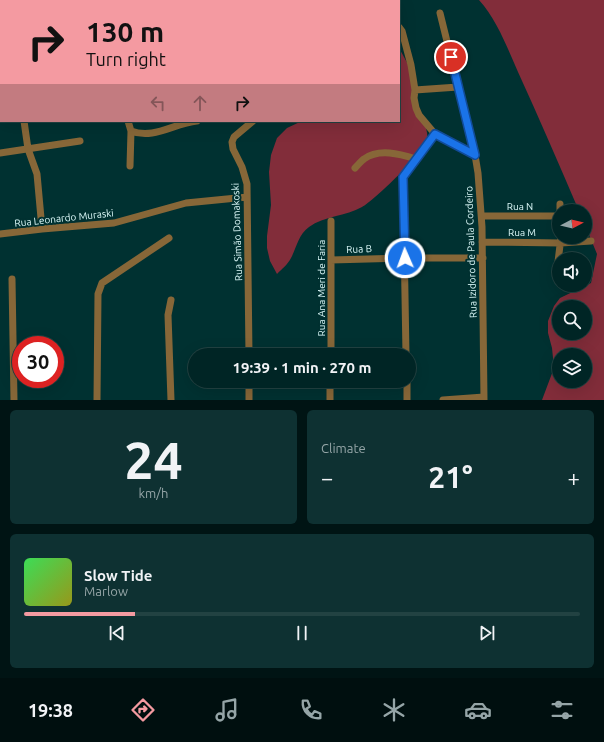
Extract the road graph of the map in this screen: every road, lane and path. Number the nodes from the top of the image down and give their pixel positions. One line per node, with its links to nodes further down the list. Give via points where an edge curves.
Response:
1 (440, 13): 3 (street, Rua Izidoro de Paula Cordeiro)
2 (400, 28): 4 (street, via 410,58)
3 (458, 87): 4 (street); 14 (street, Rua Izidoro de Paula Cordeiro)
4 (415, 90): 10 (street, via 414,98 419,115)
5 (24, 122): 12 (street)
6 (128, 122): 9 (street)
7 (193, 122): 9 (street, via 148,134)
8 (252, 122): 18 (street, Rua Simão Domakoski, via 234,137 232,142 247,184)
9 (131, 131): 16 (street)
10 (435, 134): 14 (street); 15 (street)
11 (80, 141): 12 (street)
12 (28, 148): 13 (street); 22 (street, via 37,174)
13 (0, 153)
14 (475, 155): 19 (street, Rua Izidoro de Paula Cordeiro)
15 (416, 159): 17 (street, via 385,153 364,159); 27 (street, via 403,177)
16 (130, 166)
17 (355, 168)
18 (247, 197): 22 (street, Rua Leonardo Muraski, via 186,204 114,224); 32 (street, Rua Simão Domakoski)
19 (482, 216): 20 (street, Rua N); 26 (street, Rua Izidoro de Paula Cordeiro)
20 (552, 216)
21 (331, 220): 29 (street, Rua Ana Meri de Faria)
22 (42, 229): 23 (street, Rua Leonardo Muraski)
23 (0, 234)
24 (169, 238): 40 (street, via 102,283 98,294)
25 (552, 240): 26 (street, Rua M)
26 (482, 242): 28 (street, Rua Izidoro de Paula Cordeiro)
27 (405, 258): 28 (street, Rua B); 29 (street, Rua B); 34 (street)
28 (483, 258): 38 (street, Rua Izidoro de Paula Cordeiro)
29 (331, 260): 33 (street, Rua Ana Meri de Faria)
30 (12, 279): 39 (street)
31 (171, 300): 41 (street, via 168,315)
32 (249, 348)
33 (331, 348)
34 (406, 348)
35 (249, 388): 42 (street)
36 (330, 388): 43 (street)
37 (406, 388): 44 (street)
38 (484, 399): 45 (street)
39 (14, 400)
40 (97, 400)
41 (171, 400)
42 (250, 400)
43 (330, 400)
44 (407, 400)
45 (443, 400)

